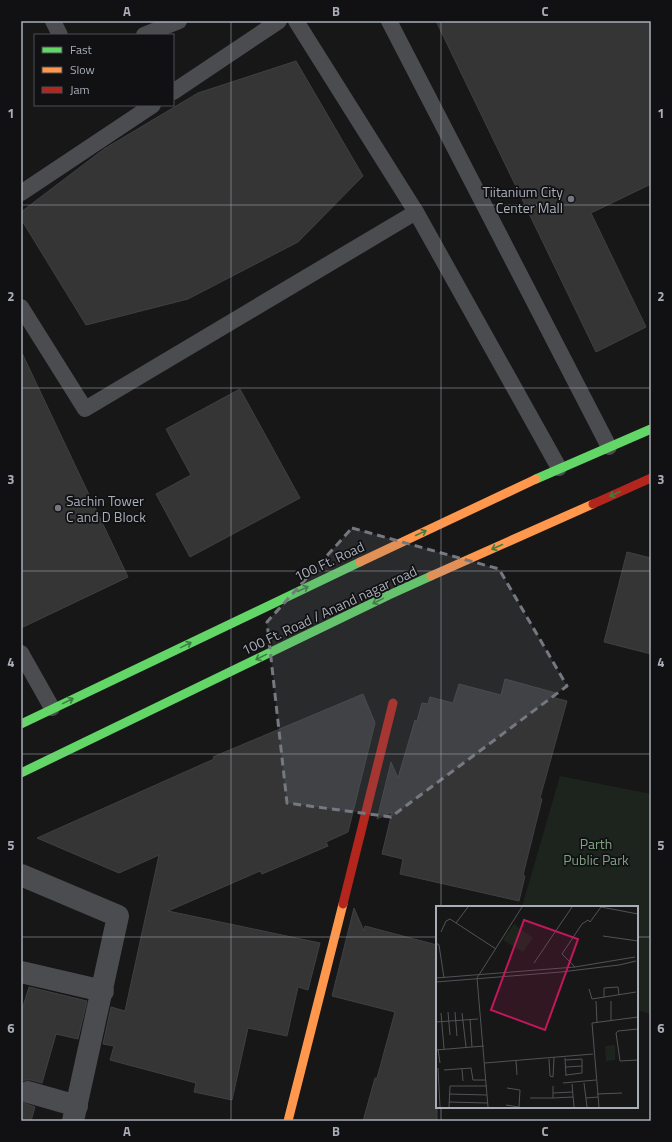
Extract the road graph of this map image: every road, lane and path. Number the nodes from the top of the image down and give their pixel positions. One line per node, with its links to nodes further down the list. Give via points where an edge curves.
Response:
1 (53, 21): 6 (lane)
2 (179, 21): 7 (lane)
3 (279, 21): 8 (lane)
4 (296, 21): 11 (lane)
5 (389, 21): 14 (lane)
6 (60, 34)
7 (146, 34)
8 (174, 91)
9 (152, 106): 10 (lane)
10 (21, 193)
11 (416, 212): 12 (lane, via 85,409); 15 (lane)
12 (21, 307)
13 (651, 429): 14 (main road, 100 Ft. Road)
14 (609, 447): 15 (main road, 100 Ft. Road)
15 (559, 468): 19 (main road, 100 Ft. Road, one-way to 15)
16 (651, 478): 21 (main road, 100 Ft. Road / Anand nagar road, one-way to 21, via 390,595)
17 (21, 653): 19 (lane)
18 (393, 703): 27 (main road)
19 (52, 708): 20 (main road, 100 Ft. Road)
20 (21, 724)
21 (21, 773)
22 (21, 875): 24 (street, via 118,916)
23 (21, 972): 24 (street)
24 (103, 991): 26 (street)
25 (28, 1092): 26 (street)
26 (75, 1114)
27 (288, 1121)

